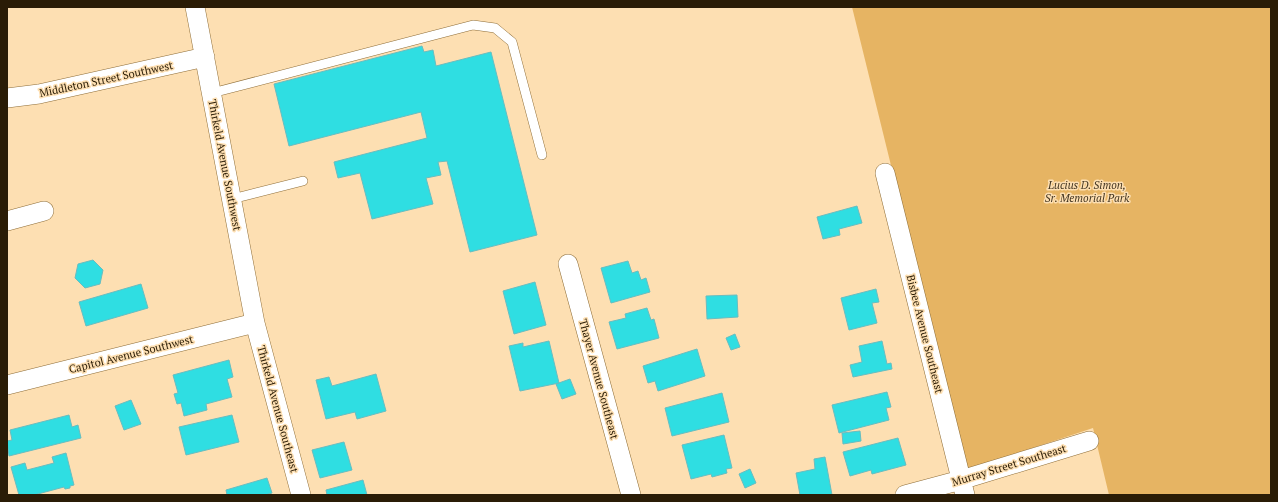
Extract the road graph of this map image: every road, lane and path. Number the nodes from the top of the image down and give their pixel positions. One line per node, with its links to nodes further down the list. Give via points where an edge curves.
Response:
1 (195, 7): 2 (street, Thirkeld Avenue Southwest)
2 (205, 57): 3 (street, Thirkeld Avenue Southwest); 4 (street, Middleton Street Southwest, via 39,94)
3 (212, 93): 5 (lane, via 473,25 495,28 512,42); 8 (street, Thirkeld Avenue Southwest)
4 (7, 98)
5 (542, 154)
6 (885, 173): 15 (street, Bisbee Avenue Southeast)
7 (303, 180): 8 (lane)
8 (232, 199): 12 (street, Thirkeld Avenue Southwest)
9 (44, 211): 10 (street)
10 (7, 221)
11 (568, 264): 17 (street, Thayer Avenue Southeast)
12 (255, 324): 13 (street, Capitol Avenue Southwest); 16 (street, Thirkeld Avenue Southeast)
13 (7, 385)
14 (1089, 441): 15 (street, Murray Street Southeast)
15 (963, 487): 18 (street, Murray Street Southeast)
16 (301, 495)
17 (631, 495)
18 (905, 495)

